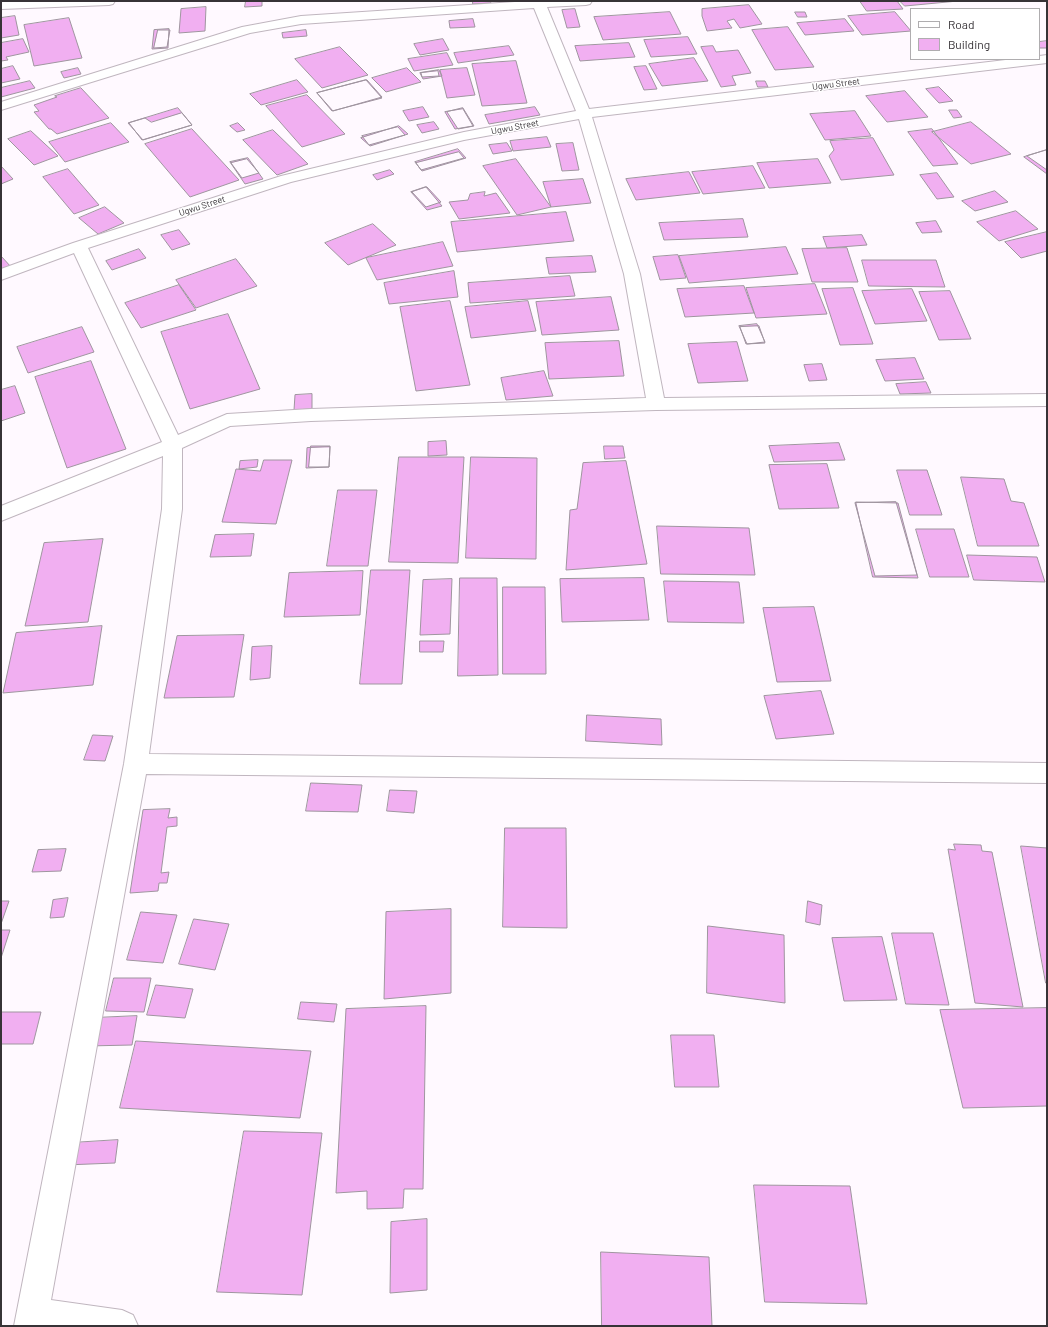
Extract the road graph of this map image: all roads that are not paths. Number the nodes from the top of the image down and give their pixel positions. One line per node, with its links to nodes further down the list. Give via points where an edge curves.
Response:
1 (109, 1): 3 (street)
2 (586, 1): 4 (street)
3 (1, 4)
4 (539, 4): 6 (street, via 276,24 248,30); 7 (street)
5 (1039, 60): 7 (street, Ugwu Street)
6 (1, 106)
7 (584, 114): 8 (street, Ugwu Street, via 464,136 286,179); 11 (street, via 632,274)
8 (79, 246): 9 (street, Ugwu Street); 12 (street)
9 (1, 276)
10 (1047, 400): 11 (street)
11 (656, 404): 12 (street, via 227,420)
12 (173, 445): 13 (street); 14 (street, via 172,509)
13 (1, 514)
14 (136, 764): 15 (street); 16 (street)
15 (1047, 773)
16 (32, 1319): 17 (street)
17 (122, 1326)

